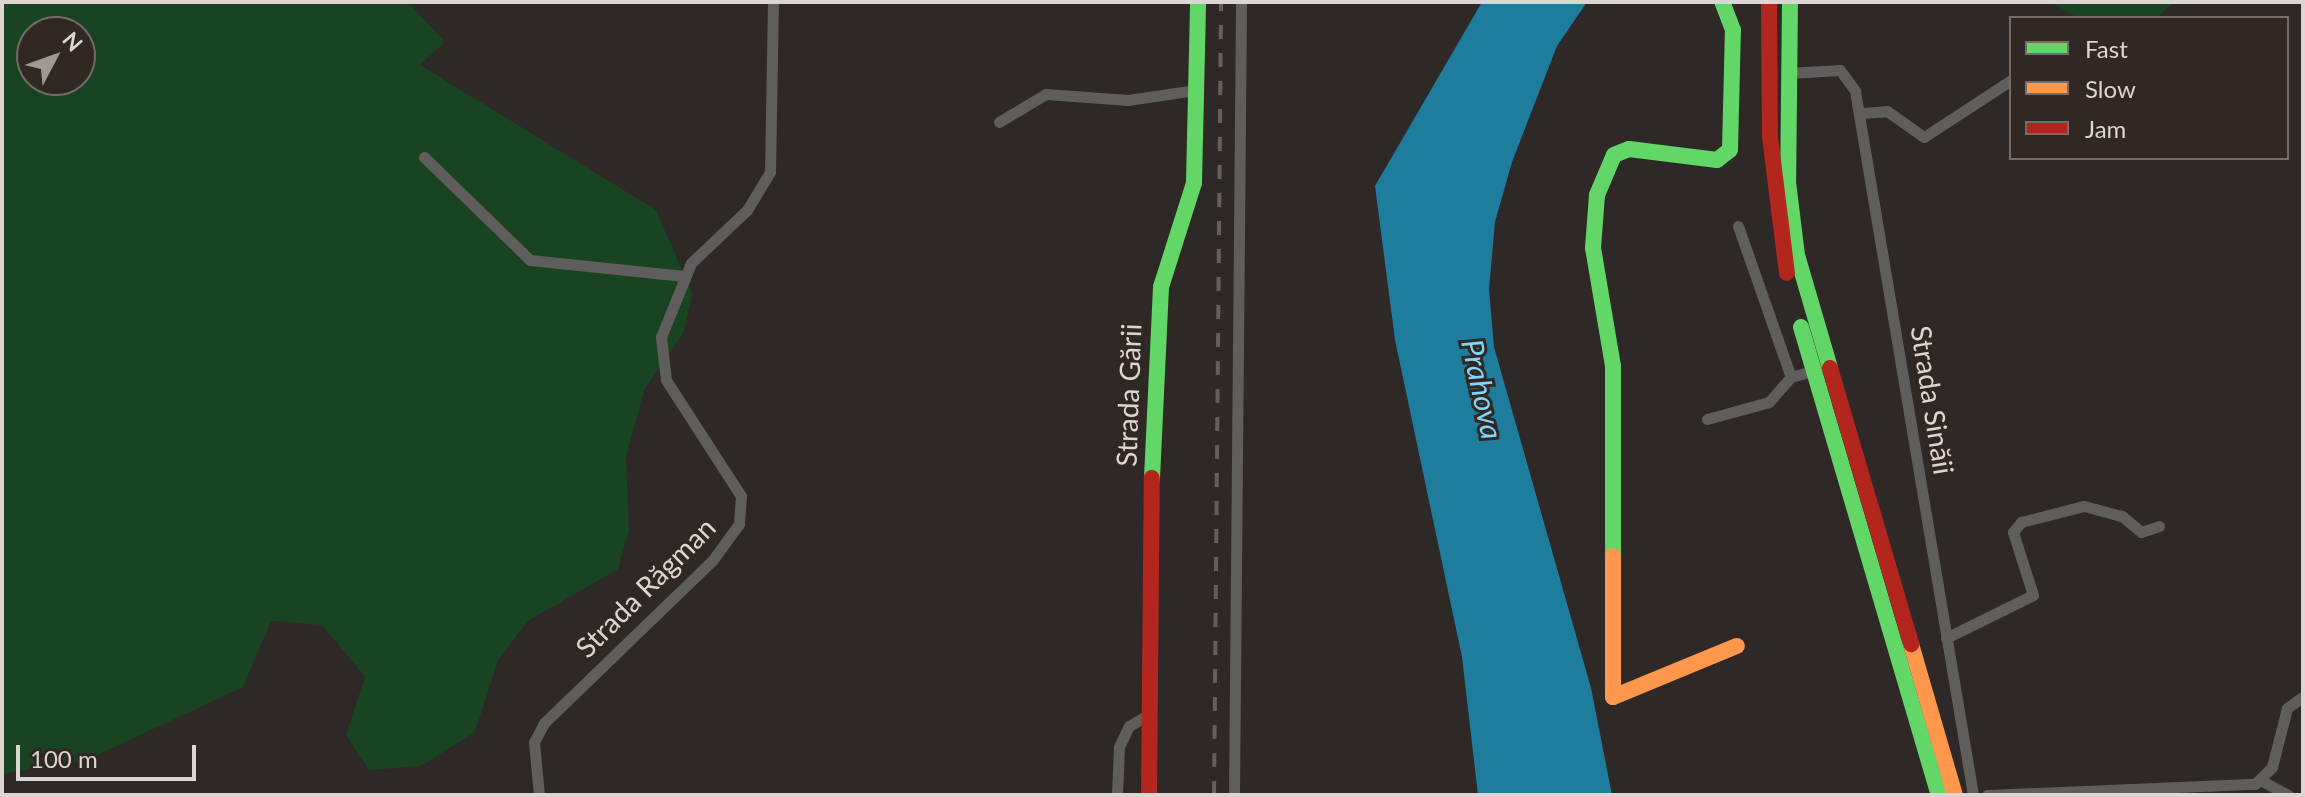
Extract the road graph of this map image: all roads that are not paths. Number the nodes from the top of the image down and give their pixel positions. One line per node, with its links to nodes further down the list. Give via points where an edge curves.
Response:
1 (773, 2): 16 (street, via 770,172 761,194)
2 (1198, 2): 10 (main road, Strada Gării)
3 (1241, 2): 29 (street)
4 (1722, 2): 22 (main road, via 1733,30 1730,150 1717,160 1629,149 1614,155 1597,195 1593,248 1613,366 1613,697)
5 (1755, 2): 14 (main road, via 1757,104)
6 (1769, 2): 14 (main road)
7 (1790, 2): 8 (main road)
8 (1788, 73): 11 (street, Strada Sinăii, via 1840,70); 31 (main road, via 1790,206 1807,298)
9 (2009, 81): 11 (street, via 1924,137 1893,114)
10 (1196, 90): 12 (street, via 1128,100 1046,94); 24 (main road, Strada Gării, via 1194,183 1161,287 1153,355)
11 (1861, 113): 21 (street, Strada Sinăii)
12 (999, 122)
13 (424, 157): 16 (street, via 530,260)
14 (1772, 177): 17 (main road)
15 (1738, 226): 18 (street)
16 (684, 276): 26 (street, Strada Răgman, via 661,358 666,380 741,496 739,524 712,561 544,723 533,754)
17 (1812, 371): 18 (street); 30 (main road)
18 (1791, 377): 19 (street, via 1769,402)
19 (1707, 419)
20 (2159, 526): 21 (street, via 2141,532 2122,516 2084,506 2021,522 2013,532 2033,595)
21 (1946, 638): 32 (street, Strada Sinăii)
22 (1737, 646)
23 (2303, 697): 25 (street, via 2287,708 2276,758)
24 (1150, 714): 27 (street, via 1129,726 1119,747); 28 (main road, Strada Gării)
25 (2255, 786): 33 (street); 34 (street)
26 (539, 795)
27 (1117, 795)
28 (1149, 795)
29 (1234, 795)
30 (1939, 795)
31 (1955, 795)
32 (1973, 795)
33 (1987, 795)
34 (2288, 795)

